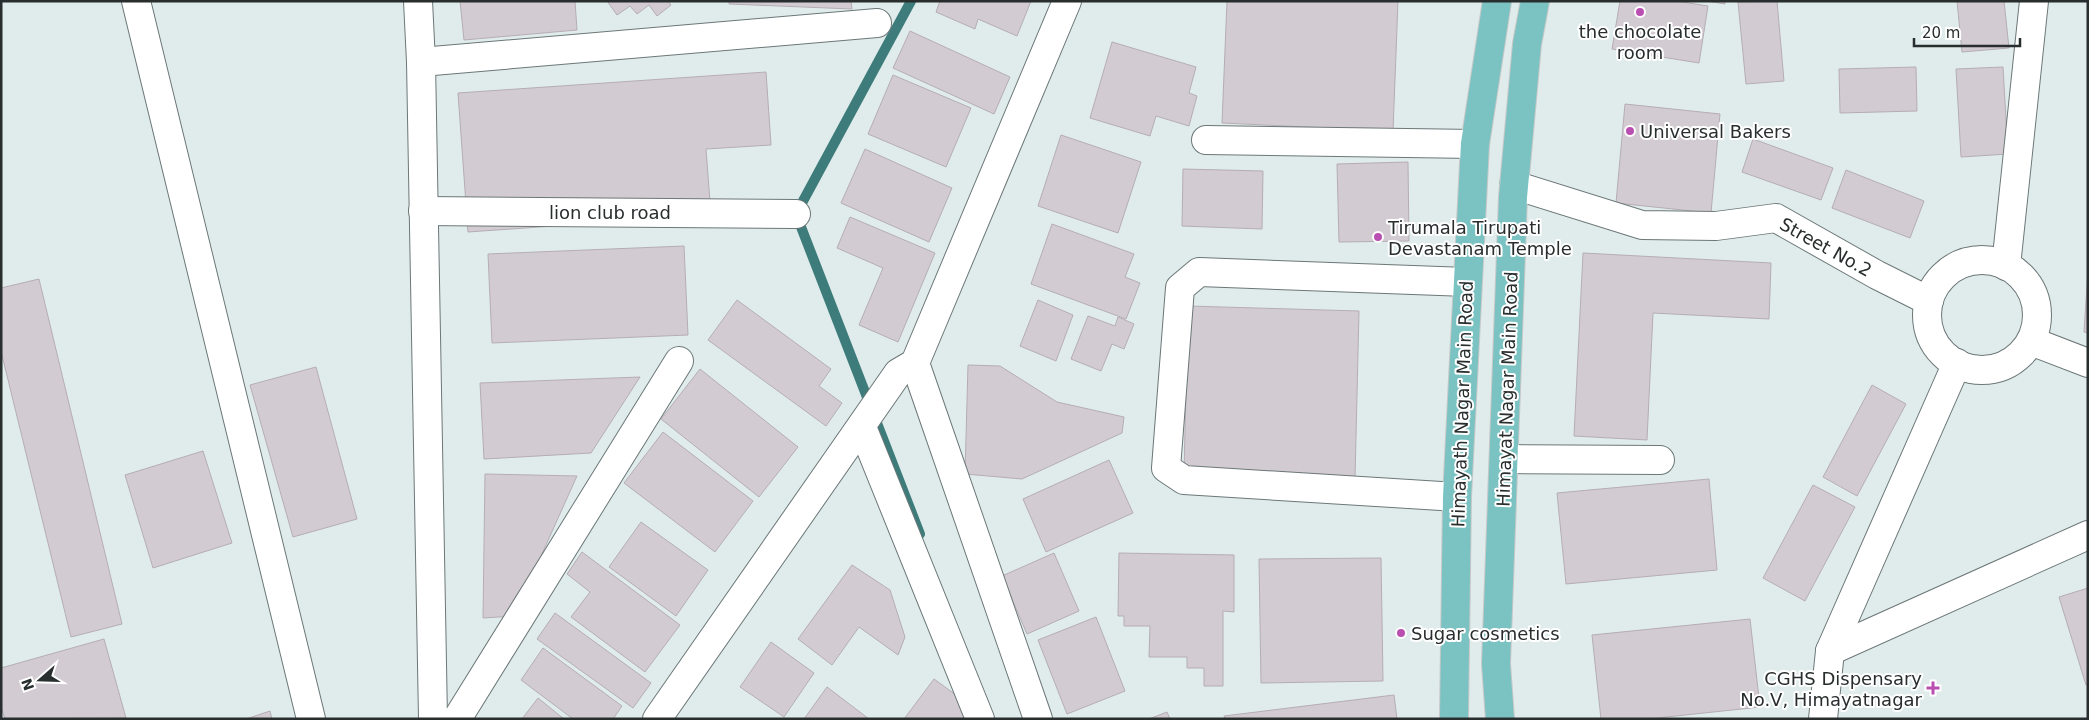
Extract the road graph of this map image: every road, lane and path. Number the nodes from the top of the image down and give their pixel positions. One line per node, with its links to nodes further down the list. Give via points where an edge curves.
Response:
1 (136, 1): 28 (street)
2 (418, 1): 8 (street)
3 (1067, 1): 21 (street)
4 (1497, 1): 10 (main road, Himayath Nagar Main Road)
5 (1535, 1): 11 (main road, Himayat Nagar Main Road, via 1527,44)
6 (2034, 1): 14 (street)
7 (877, 23): 8 (street)
8 (421, 62): 12 (street)
9 (1206, 140): 10 (street)
10 (1475, 144): 15 (main road, Himayath Nagar Main Road)
11 (1514, 185): 16 (street, Street No.2, via 1642,225 1716,226 1776,218); 23 (main road, Himayat Nagar Main Road)
12 (423, 211): 13 (street, lion club road); 29 (street)
13 (796, 214)
14 (2006, 266): 16 (street, via 1981,260 1962,263 1935,286); 17 (street, via 2030,286 2037,304 2037,323)
15 (1467, 282): 25 (main road, Himayath Nagar Main Road); 25 (street, via 1199,272 1180,288 1166,468 1184,480)
16 (1929, 301): 20 (street, via 1927,318 1931,334 1939,349)
17 (2031, 341): 19 (street); 20 (street, via 2019,357 2003,367 1984,370 1965,368)
18 (679, 361): 30 (street)
19 (2088, 362)
20 (1957, 363): 27 (street)
21 (907, 368): 22 (street); 33 (street)
22 (862, 427): 31 (street); 32 (street)
23 (1504, 459): 24 (street); 35 (main road, Himayat Nagar Main Road, via 1496,664)
24 (1660, 460)
25 (1457, 497): 34 (main road, Himayath Nagar Main Road)
26 (2088, 535): 27 (street)
27 (1830, 651): 36 (street)
28 (311, 719)
29 (433, 719)
30 (457, 719)
31 (657, 719)
32 (980, 719)
33 (1038, 719)
34 (1454, 719)
35 (1500, 719)
36 (1823, 719)

